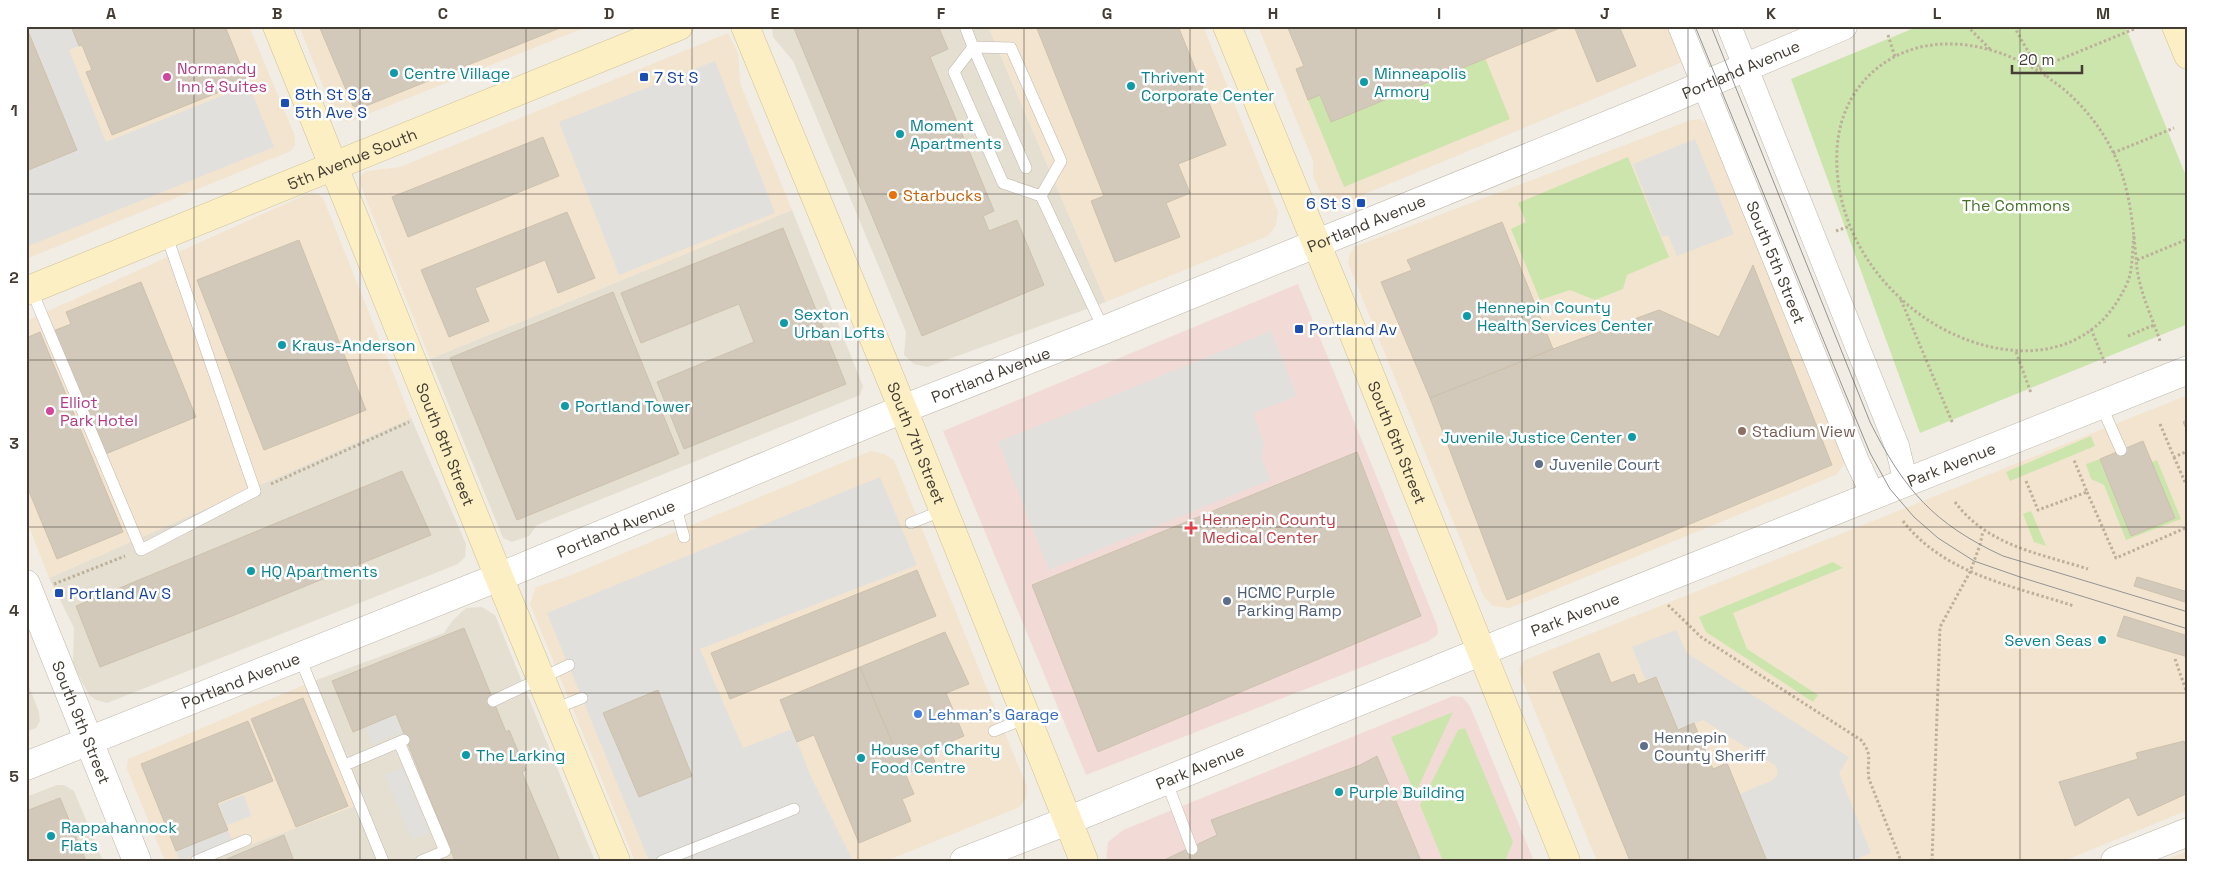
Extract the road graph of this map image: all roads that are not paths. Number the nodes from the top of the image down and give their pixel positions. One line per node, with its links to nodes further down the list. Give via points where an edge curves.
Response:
1 (277, 26): 14 (main road, South 8th Street)
2 (679, 26): 14 (main road, 5th Avenue South)
3 (746, 26): 23 (main road, South 7th Street)
4 (965, 26): 10 (lane)
5 (1227, 26): 18 (main road, South 6th Street)
6 (1680, 26): 13 (street, South 5th Street)
7 (1729, 26): 12 (street)
8 (1843, 26): 12 (street, Portland Avenue)
9 (2176, 26): 11 (main road)
10 (973, 47): 15 (lane); 16 (lane, via 954,72 1003,183); 16 (lane, via 1011,48 1061,161)
11 (2188, 56)
12 (1745, 66): 13 (street, Portland Avenue); 25 (street, via 1897,446)
13 (1703, 86): 18 (street, Portland Avenue); 26 (street, South 5th Street)
14 (334, 165): 17 (main road, 5th Avenue South); 31 (main road, South 8th Street)
15 (1026, 168)
16 (1041, 196): 20 (lane)
17 (166, 234): 19 (main road, 5th Avenue South); 19 (lane, via 255,491 141,550)
18 (1316, 243): 20 (street, Portland Avenue); 33 (main road, South 6th Street)
19 (29, 290)
20 (1104, 330): 23 (street, Portland Avenue)
21 (2188, 370): 22 (street, Park Avenue)
22 (2101, 405): 24 (lane); 25 (street, Park Avenue)
23 (903, 409): 27 (street, Portland Avenue); 28 (main road, South 7th Street)
24 (2121, 450)
25 (1906, 483): 26 (street, Park Avenue)
26 (1874, 497): 33 (street, Park Avenue)
27 (675, 504): 30 (lane); 31 (street, Portland Avenue)
28 (944, 510): 29 (lane); 40 (main road, South 7th Street)
29 (911, 523)
30 (684, 537)
31 (499, 577): 34 (street, Portland Avenue); 36 (main road, South 8th Street)
32 (28, 589): 42 (street, South 9th Street)
33 (1480, 652): 45 (street, Park Avenue); 59 (main road, South 6th Street)
34 (300, 658): 42 (street, Portland Avenue); 43 (lane)
35 (568, 666): 36 (lane)
36 (542, 679): 38 (lane); 39 (main road, South 8th Street)
37 (582, 698): 39 (lane)
38 (493, 701)
39 (554, 709): 56 (main road, South 8th Street)
40 (1026, 718): 41 (lane); 47 (main road, South 7th Street)
41 (994, 731)
42 (89, 740): 44 (street, Portland Avenue); 52 (street, South 9th Street)
43 (345, 764): 54 (lane); 55 (lane, via 402,741 445,850)
44 (26, 766)
45 (1166, 780): 47 (street, Park Avenue); 50 (lane)
46 (794, 809): 57 (lane)
47 (1067, 821): 51 (street, Park Avenue); 58 (main road, South 7th Street)
48 (2188, 832): 60 (street)
49 (246, 840): 53 (lane)
50 (1192, 848)
51 (979, 858)
52 (137, 861)
53 (196, 861)
54 (383, 861)
55 (421, 861)
56 (616, 861)
57 (662, 861)
58 (1084, 861)
59 (1566, 861)
60 (2115, 861)

